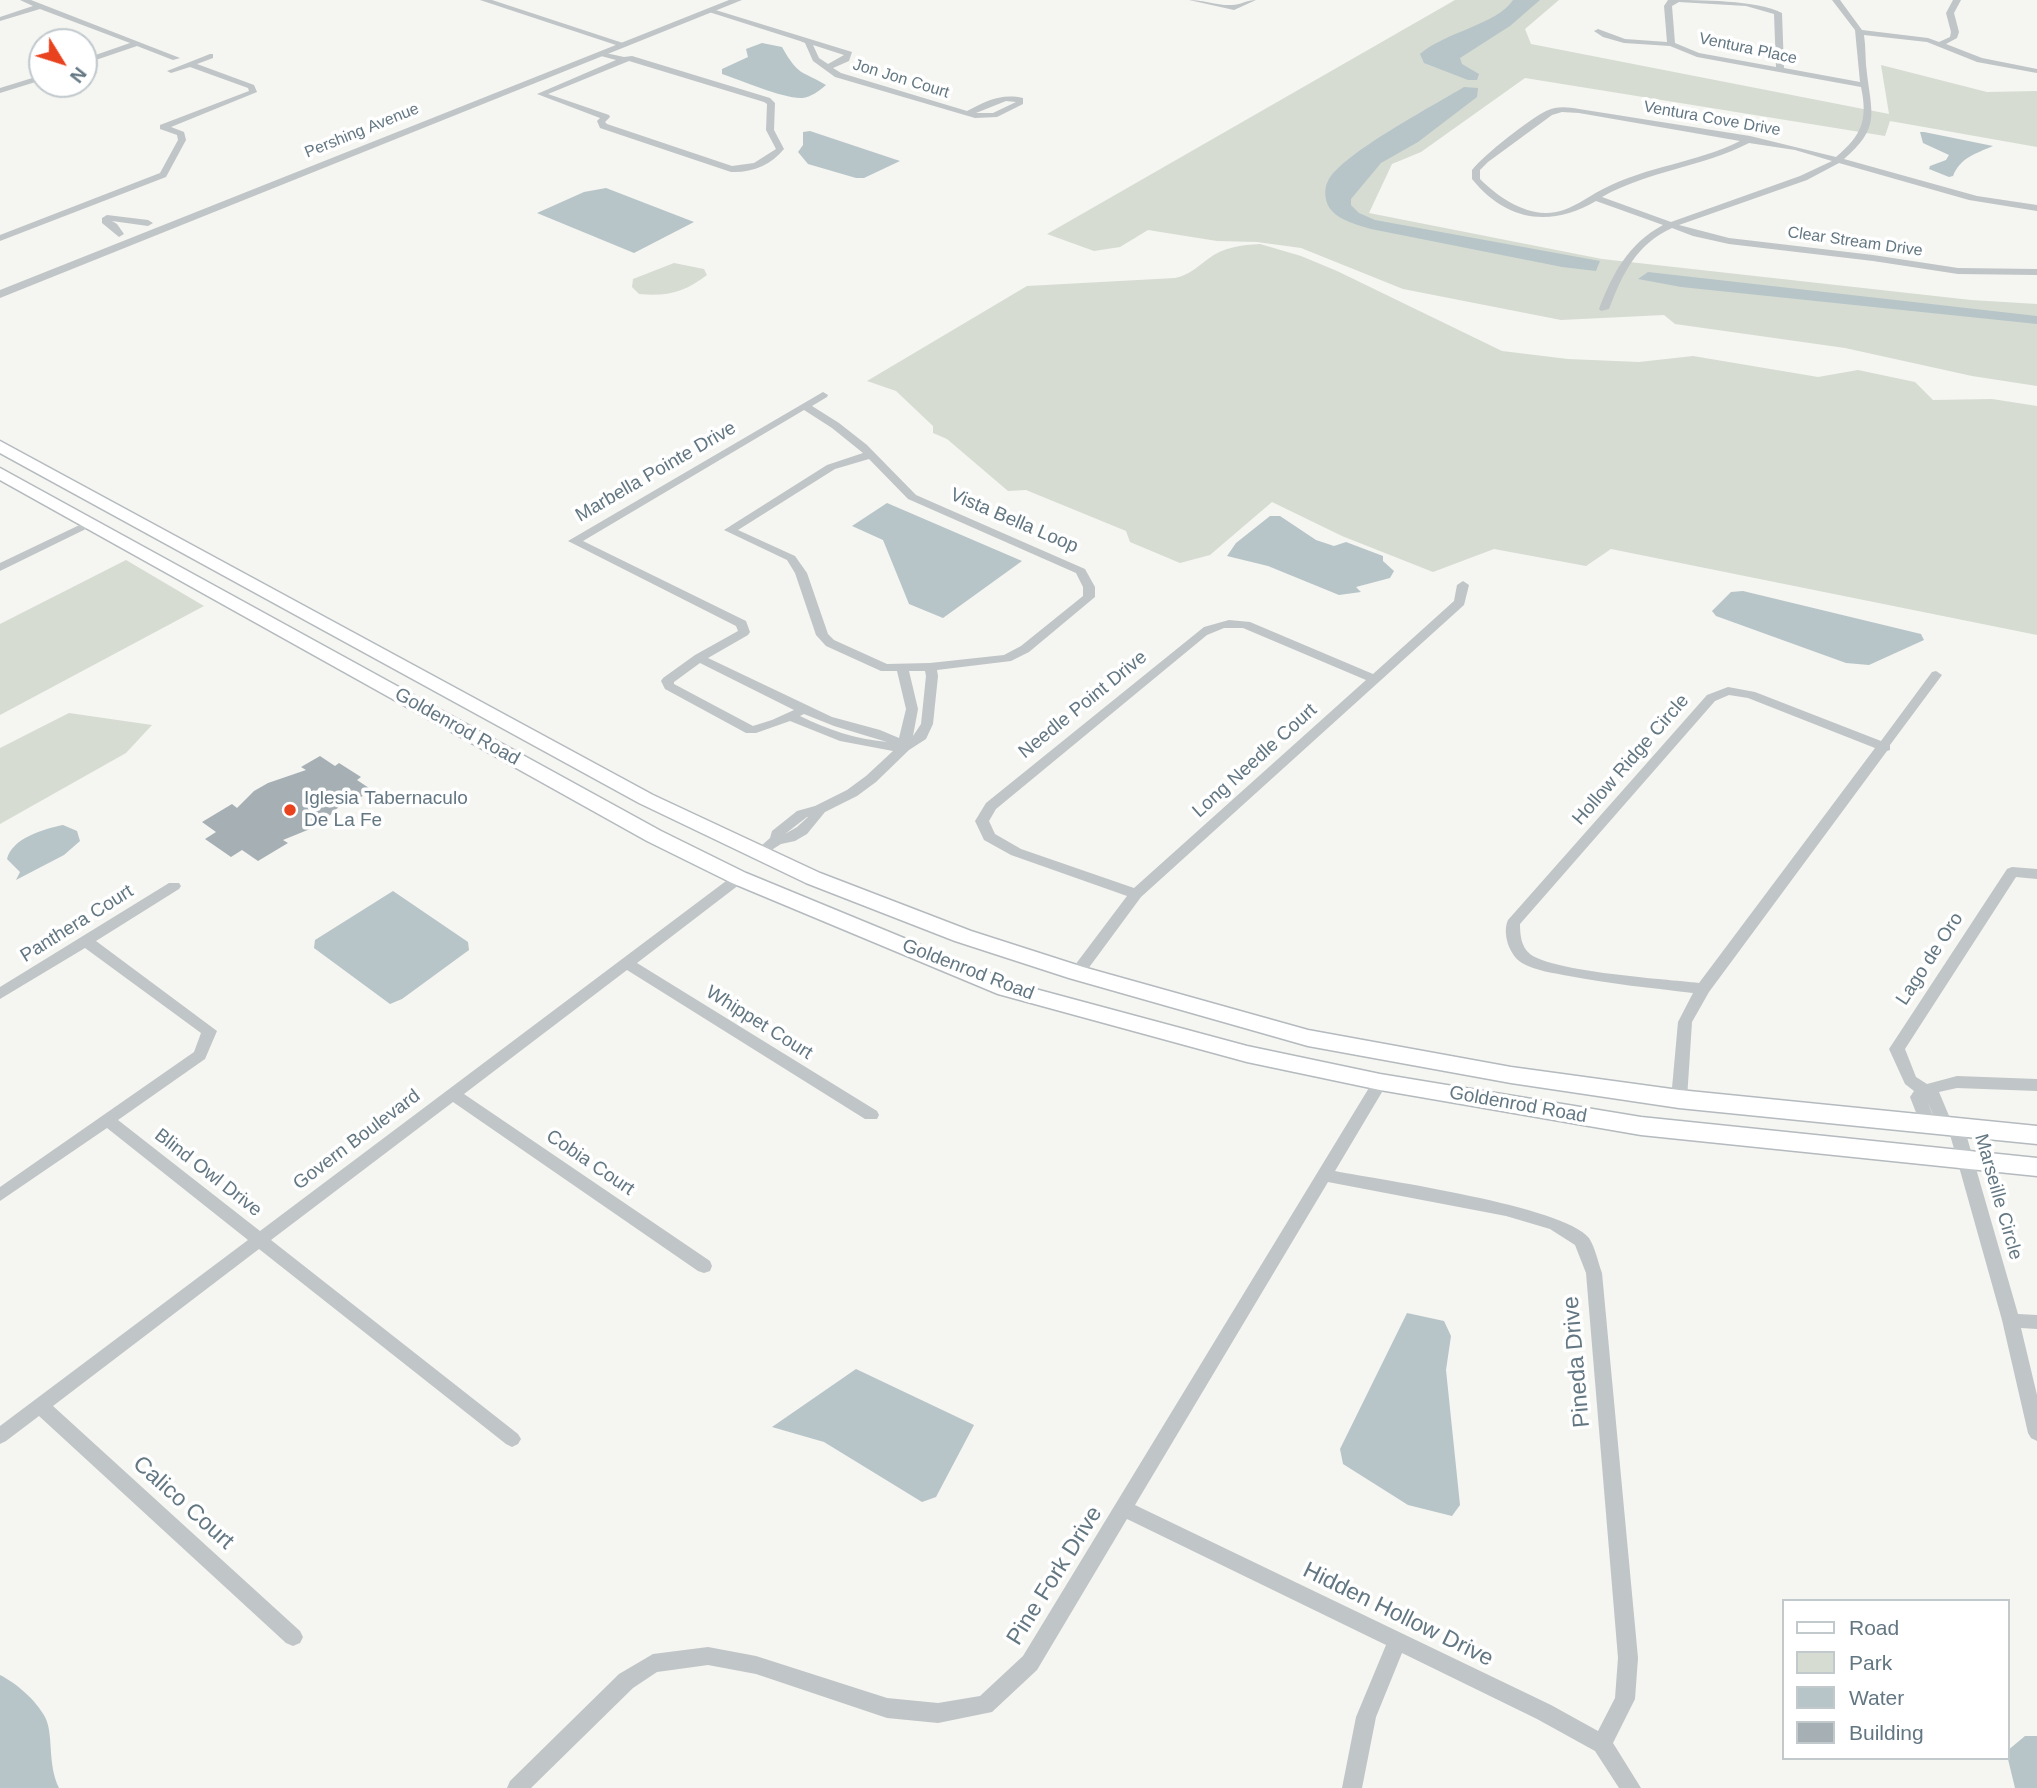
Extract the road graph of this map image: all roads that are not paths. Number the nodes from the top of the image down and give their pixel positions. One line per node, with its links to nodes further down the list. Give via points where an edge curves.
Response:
1 (24, 0): 10 (street)
2 (484, 0): 15 (street)
3 (737, 0): 9 (street, Pershing Avenue)
4 (1193, 0): 5 (street, via 1234,8)
5 (1252, 0)
6 (1836, 0): 13 (street)
7 (1957, 0): 17 (street, via 1950,13 1953,38)
8 (1671, 2): 18 (street, Ventura Place); 27 (street, via 1753,4 1775,9)
9 (712, 5): 14 (street, Jon Jon Court); 15 (street, Pershing Avenue); 19 (street, Pershing Avenue)
10 (40, 6): 11 (street); 16 (street)
11 (0, 19)
12 (1598, 31): 18 (street, via 1610,38)
13 (1860, 32): 17 (street); 31 (street)
14 (799, 37): 26 (street, Jon Jon Court); 26 (street, Jon Jon Court, via 849,54)
15 (611, 41): 19 (street); 40 (street, Pershing Avenue)
16 (138, 43): 21 (street); 23 (street)
17 (1942, 43): 29 (street, via 1980,60)
18 (1671, 44): 27 (street, Ventura Place, via 1698,55)
19 (625, 45): 20 (street, Pershing Avenue)
20 (604, 54): 24 (street); 46 (street, Pershing Avenue)
21 (98, 57)
22 (210, 57): 25 (street)
23 (176, 58)
24 (624, 60): 24 (street, via 541,94 606,117 603,126 731,169 743,170 773,158 780,149 770,130 771,103)
25 (190, 64): 28 (street); 37 (street, via 251,87 253,92 163,127 181,134 182,140 163,175)
26 (827, 68): 33 (street, Jon Jon Court)
27 (1780, 70): 31 (street, Ventura Place)
28 (171, 71)
29 (2037, 71)
30 (28, 81): 32 (street)
31 (1864, 85): 35 (street, via 1868,119 1860,139)
32 (0, 91)
33 (968, 114): 33 (street, Jon Jon Court, via 993,117 1020,100 999,98)
34 (1749, 139): 35 (street, Ventura Cove Drive); 36 (street, via 1700,162 1640,177); 36 (street, Ventura Cove Drive, via 1561,109 1549,113 1476,170 1476,179 1485,191 1527,211 1555,215)
35 (1839, 159): 38 (street, Ventura Cove Drive, via 1883,179); 41 (street, via 1782,188)
36 (1594, 197): 41 (street, Clear Stream Drive)
37 (81, 207): 39 (street); 43 (street)
38 (2037, 208)
39 (107, 218): 40 (street); 42 (street)
40 (148, 223): 42 (street, Pershing Avenue)
41 (1670, 224): 44 (street, Clear Stream Drive, via 1730,241 1934,269); 47 (street, via 1640,243 1621,266)
42 (119, 234): 45 (street, Pershing Avenue)
43 (0, 238)
44 (2037, 272)
45 (0, 281)
46 (0, 294)
47 (1604, 309)
48 (823, 395): 49 (street, Marbella Pointe Drive)
49 (806, 407): 51 (street, Vista Bella Loop, via 835,423); 61 (street, Marbella Pointe Drive, via 574,541 742,624 744,632)
50 (0, 446): 54 (main road, Goldenrod Road)
51 (869, 455): 62 (street, Vista Bella Loop, via 912,497 1081,571 1089,587 1089,597 1025,649 1007,658); 63 (street, Vista Bella Loop, via 831,467 730,530 791,558 801,573 822,635 830,643 885,668)
52 (0, 462): 54 (main road, via 65,498)
53 (0, 473): 55 (main road, Goldenrod Road)
54 (91, 496): 58 (main road, Goldenrod Road)
55 (90, 523): 56 (street); 58 (main road, via 125,524 246,590); 59 (main road, Goldenrod Road)
56 (0, 568)
57 (1463, 584): 65 (street, Long Needle Court, via 1460,602)
58 (273, 596): 60 (main road, Goldenrod Road)
59 (229, 600): 60 (main road, via 259,604 357,658); 66 (main road, Goldenrod Road)
60 (381, 655): 73 (main road, Goldenrod Road)
61 (699, 658): 67 (street); 68 (street, Marbella Pointe Drive, via 667,681 669,685 751,730)
62 (930, 667): 63 (street, Vista Bella Loop); 71 (street, via 927,724 917,741)
63 (902, 668): 71 (street, via 912,709)
64 (1936, 675): 72 (street)
65 (1374, 679): 80 (street, Long Needle Court); 80 (street, Needle Point Drive, via 1246,625 1216,625 990,806 982,821 989,836 1016,852)
66 (373, 681): 73 (main road, via 403,677 528,747); 74 (main road, Goldenrod Road)
67 (803, 709): 68 (street); 69 (street)
68 (789, 716): 70 (street)
69 (851, 727): 70 (street); 71 (street, via 887,735)
70 (841, 738): 71 (street, via 877,747)
71 (904, 747): 75 (street, via 872,779 820,809 814,820 789,840 777,840)
72 (1885, 747): 84 (street); 84 (street, Hollow Ridge Circle, via 1751,695 1727,691 1711,698 1513,923 1513,941 1525,958 1551,968)
73 (567, 757): 75 (main road, Goldenrod Road)
74 (682, 850): 75 (main road); 77 (main road, Goldenrod Road)
75 (759, 855): 78 (main road, Goldenrod Road)
76 (2037, 874): 88 (street, Lago de Oro, via 2012,872 1897,1049 1910,1080)
77 (739, 878): 78 (main road); 82 (street, Govern Boulevard); 86 (main road, Goldenrod Road, via 1006,989 1247,1054)
78 (813, 878): 83 (main road, Goldenrod Road, via 952,932)
79 (174, 886): 81 (street, Panthera Court)
80 (1136, 894): 83 (street, Long Needle Court)
81 (86, 941): 85 (street, Panthera Court); 92 (street, via 209,1031 200,1055)
82 (626, 963): 89 (street, Govern Boulevard); 91 (street, Whippet Court)
83 (1077, 973): 90 (main road, Goldenrod Road, via 1308,1038 1511,1075)
84 (1703, 989): 90 (street, via 1685,1022)
85 (0, 994)
86 (1380, 1082): 95 (main road, Goldenrod Road, via 1641,1126); 97 (street, Pine Fork Drive)
87 (2037, 1085): 88 (street, via 1957,1082)
88 (1923, 1091): 93 (street, Lago de Oro, via 1918,1097)
89 (453, 1094): 99 (street, Govern Boulevard); 100 (street, Cobia Court)
90 (1679, 1099): 93 (main road, Goldenrod Road)
91 (871, 1115)
92 (107, 1120): 98 (street); 99 (street, Blind Owl Drive)
93 (1943, 1126): 94 (main road, Goldenrod Road); 95 (street, Marseille Circle)
94 (2037, 1135)
95 (1965, 1160): 96 (main road, Goldenrod Road); 101 (street, Marseille Circle)
96 (2037, 1167)
97 (1323, 1175): 107 (street, Pine Fork Drive); 110 (street, Pineda Drive, via 1506,1210 1555,1224 1582,1241 1594,1273 1628,1658 1625,1699)
98 (0, 1195)
99 (259, 1240): 103 (street, Govern Boulevard); 106 (street, Blind Owl Drive)
100 (704, 1266)
101 (2011, 1320): 102 (street); 104 (street, Marseille Circle)
102 (2037, 1322)
103 (40, 1406): 105 (street, Govern Boulevard); 108 (street, Calico Court)
104 (2037, 1433)
105 (0, 1436)
106 (512, 1439)
107 (1125, 1509): 109 (street, Hidden Hollow Drive); 111 (street, Pine Fork Drive, via 1030,1663 985,1705 938,1713 887,1708 756,1665 708,1656 653,1663 626,1681)
108 (292, 1637)
109 (1398, 1642): 110 (street, Hidden Hollow Drive); 112 (street, via 1366,1717)
110 (1602, 1744): 113 (street, Hidden Hollow Drive)
111 (517, 1788)
112 (1352, 1788)
113 (1631, 1788)

